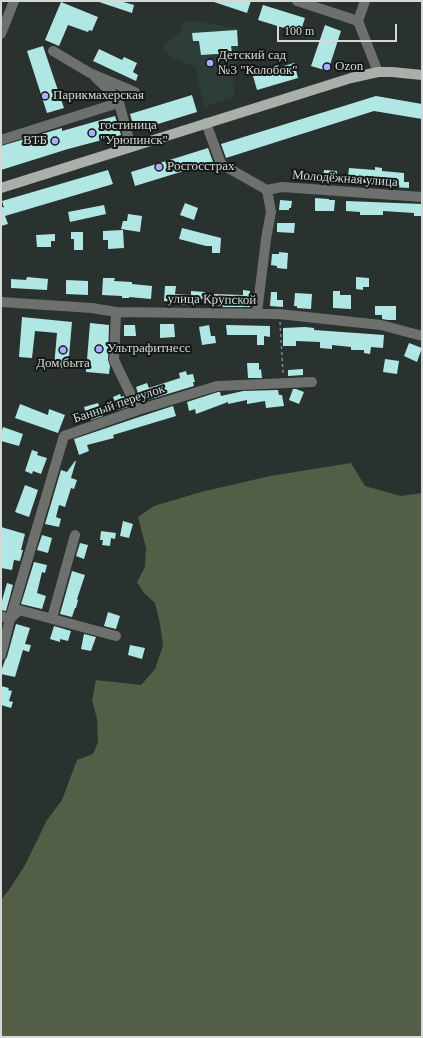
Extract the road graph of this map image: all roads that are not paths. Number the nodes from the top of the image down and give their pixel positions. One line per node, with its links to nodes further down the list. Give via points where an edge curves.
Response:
1 (14, 1): 5 (street)
2 (297, 1): 4 (street)
3 (365, 1): 4 (street)
4 (358, 21): 7 (street)
5 (1, 34)
6 (53, 50): 8 (street)
7 (378, 72): 9 (main road); 12 (main road)
8 (90, 73): 10 (street); 11 (street, via 118,99)
9 (422, 75)
10 (135, 92)
11 (118, 103): 13 (street); 14 (street)
12 (206, 123): 14 (main road); 16 (street, via 221,164)
13 (1, 140)
14 (131, 147): 15 (main road)
15 (1, 188)
16 (267, 190): 17 (street, Молодёжная улица, via 282,188); 20 (street, via 271,212)
17 (422, 197)
18 (1, 302): 19 (street, улица Крупской)
19 (116, 312): 20 (street, улица Крупской); 23 (street, via 114,360)
20 (256, 313): 21 (street, улица Крупской, via 381,325)
21 (422, 336)
22 (312, 382): 23 (street, Банный переулок, via 217,386)
23 (138, 410): 25 (street, Банный переулок, via 64,436)
24 (75, 535): 26 (street)
25 (6, 617): 26 (street, via 19,610); 28 (street, Банный переулок)
26 (52, 618): 27 (street)
27 (116, 636)
28 (1, 655)

